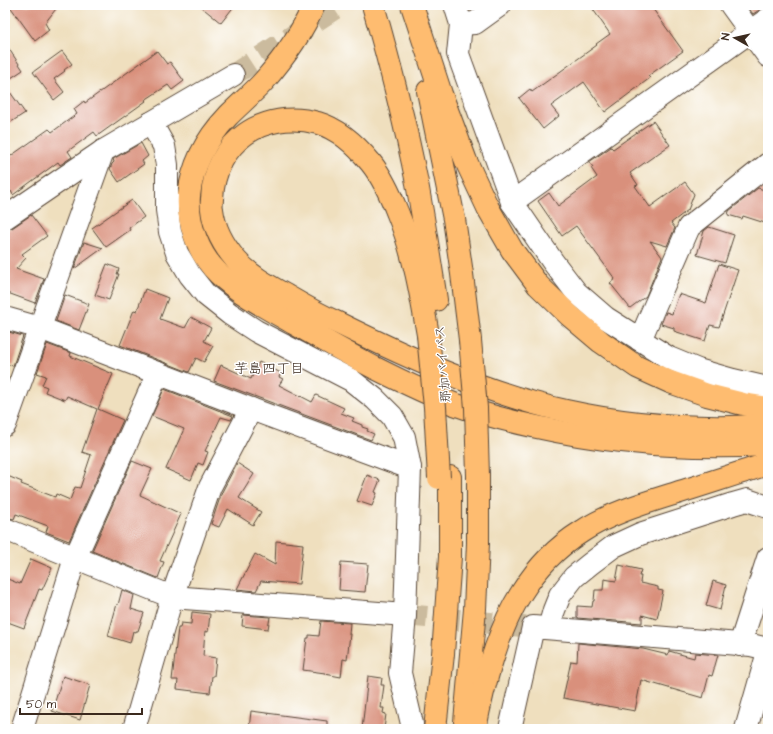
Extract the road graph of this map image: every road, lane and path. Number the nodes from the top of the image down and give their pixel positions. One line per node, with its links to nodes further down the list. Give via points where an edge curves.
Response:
1 (314, 5): 27 (highway, via 289,50 263,82 226,117 199,157 189,198 190,218 204,256 218,273 238,290 317,337 414,388 462,407 538,428 636,443 725,447)
2 (374, 5): 19 (highway, 那加バイパス, via 417,182 430,258)
3 (406, 5): 40 (highway, bridge, via 444,166 470,340 478,476 478,542)
4 (412, 5): 23 (highway, via 441,94 469,167 512,250 538,285 574,320 637,366 670,382 707,395)
5 (500, 5): 7 (street, via 475,23)
6 (731, 5): 9 (street)
7 (458, 14): 15 (street, via 458,54)
8 (768, 20): 9 (street)
9 (750, 32): 10 (street); 15 (street)
10 (768, 56)
11 (233, 75): 12 (street)
12 (151, 122): 13 (street); 29 (street, via 164,146 170,232 177,253 190,275 206,295 230,314 256,331 351,380 375,399 392,416 404,437)
13 (103, 151): 16 (street); 18 (street)
14 (768, 164): 20 (street, via 689,227)
15 (512, 202): 20 (street, via 576,292 606,318)
16 (5, 218)
17 (5, 318): 18 (street)
18 (40, 328): 21 (street); 26 (street)
19 (434, 336): 25 (highway, via 405,231 389,191 372,164 356,146 338,132 319,124 299,120 279,120 260,126 242,136 228,151 217,170 212,188 212,209 216,228 237,261 254,276 312,311 415,360 488,389 530,402 568,411 651,424 691,427); 39 (highway, 那加バイパス, via 446,405 444,478 450,557)
20 (640, 340): 22 (street, via 669,358 698,370)
21 (158, 373): 24 (street); 32 (street)
22 (768, 388)
23 (768, 408)
24 (251, 409): 29 (street); 34 (street, via 210,487)
25 (768, 424)
26 (5, 425)
27 (768, 445)
28 (768, 464): 40 (highway, via 637,506 582,531 560,547 541,566 522,592 507,620)
29 (410, 468): 35 (street)
30 (768, 507): 36 (street, via 747,500 640,534 614,546 574,577 560,595)
31 (5, 529): 32 (street)
32 (75, 558): 34 (street); 41 (street)
33 (768, 558): 37 (street)
34 (172, 597): 35 (street); 42 (street)
35 (405, 615): 43 (street, via 400,672)
36 (550, 628): 37 (street); 44 (street, via 533,627)
37 (740, 644): 38 (street)
38 (768, 650): 45 (street)
39 (435, 724)
40 (470, 727)
41 (22, 729)
42 (134, 729)
43 (411, 729)
44 (510, 729)
45 (746, 729)

